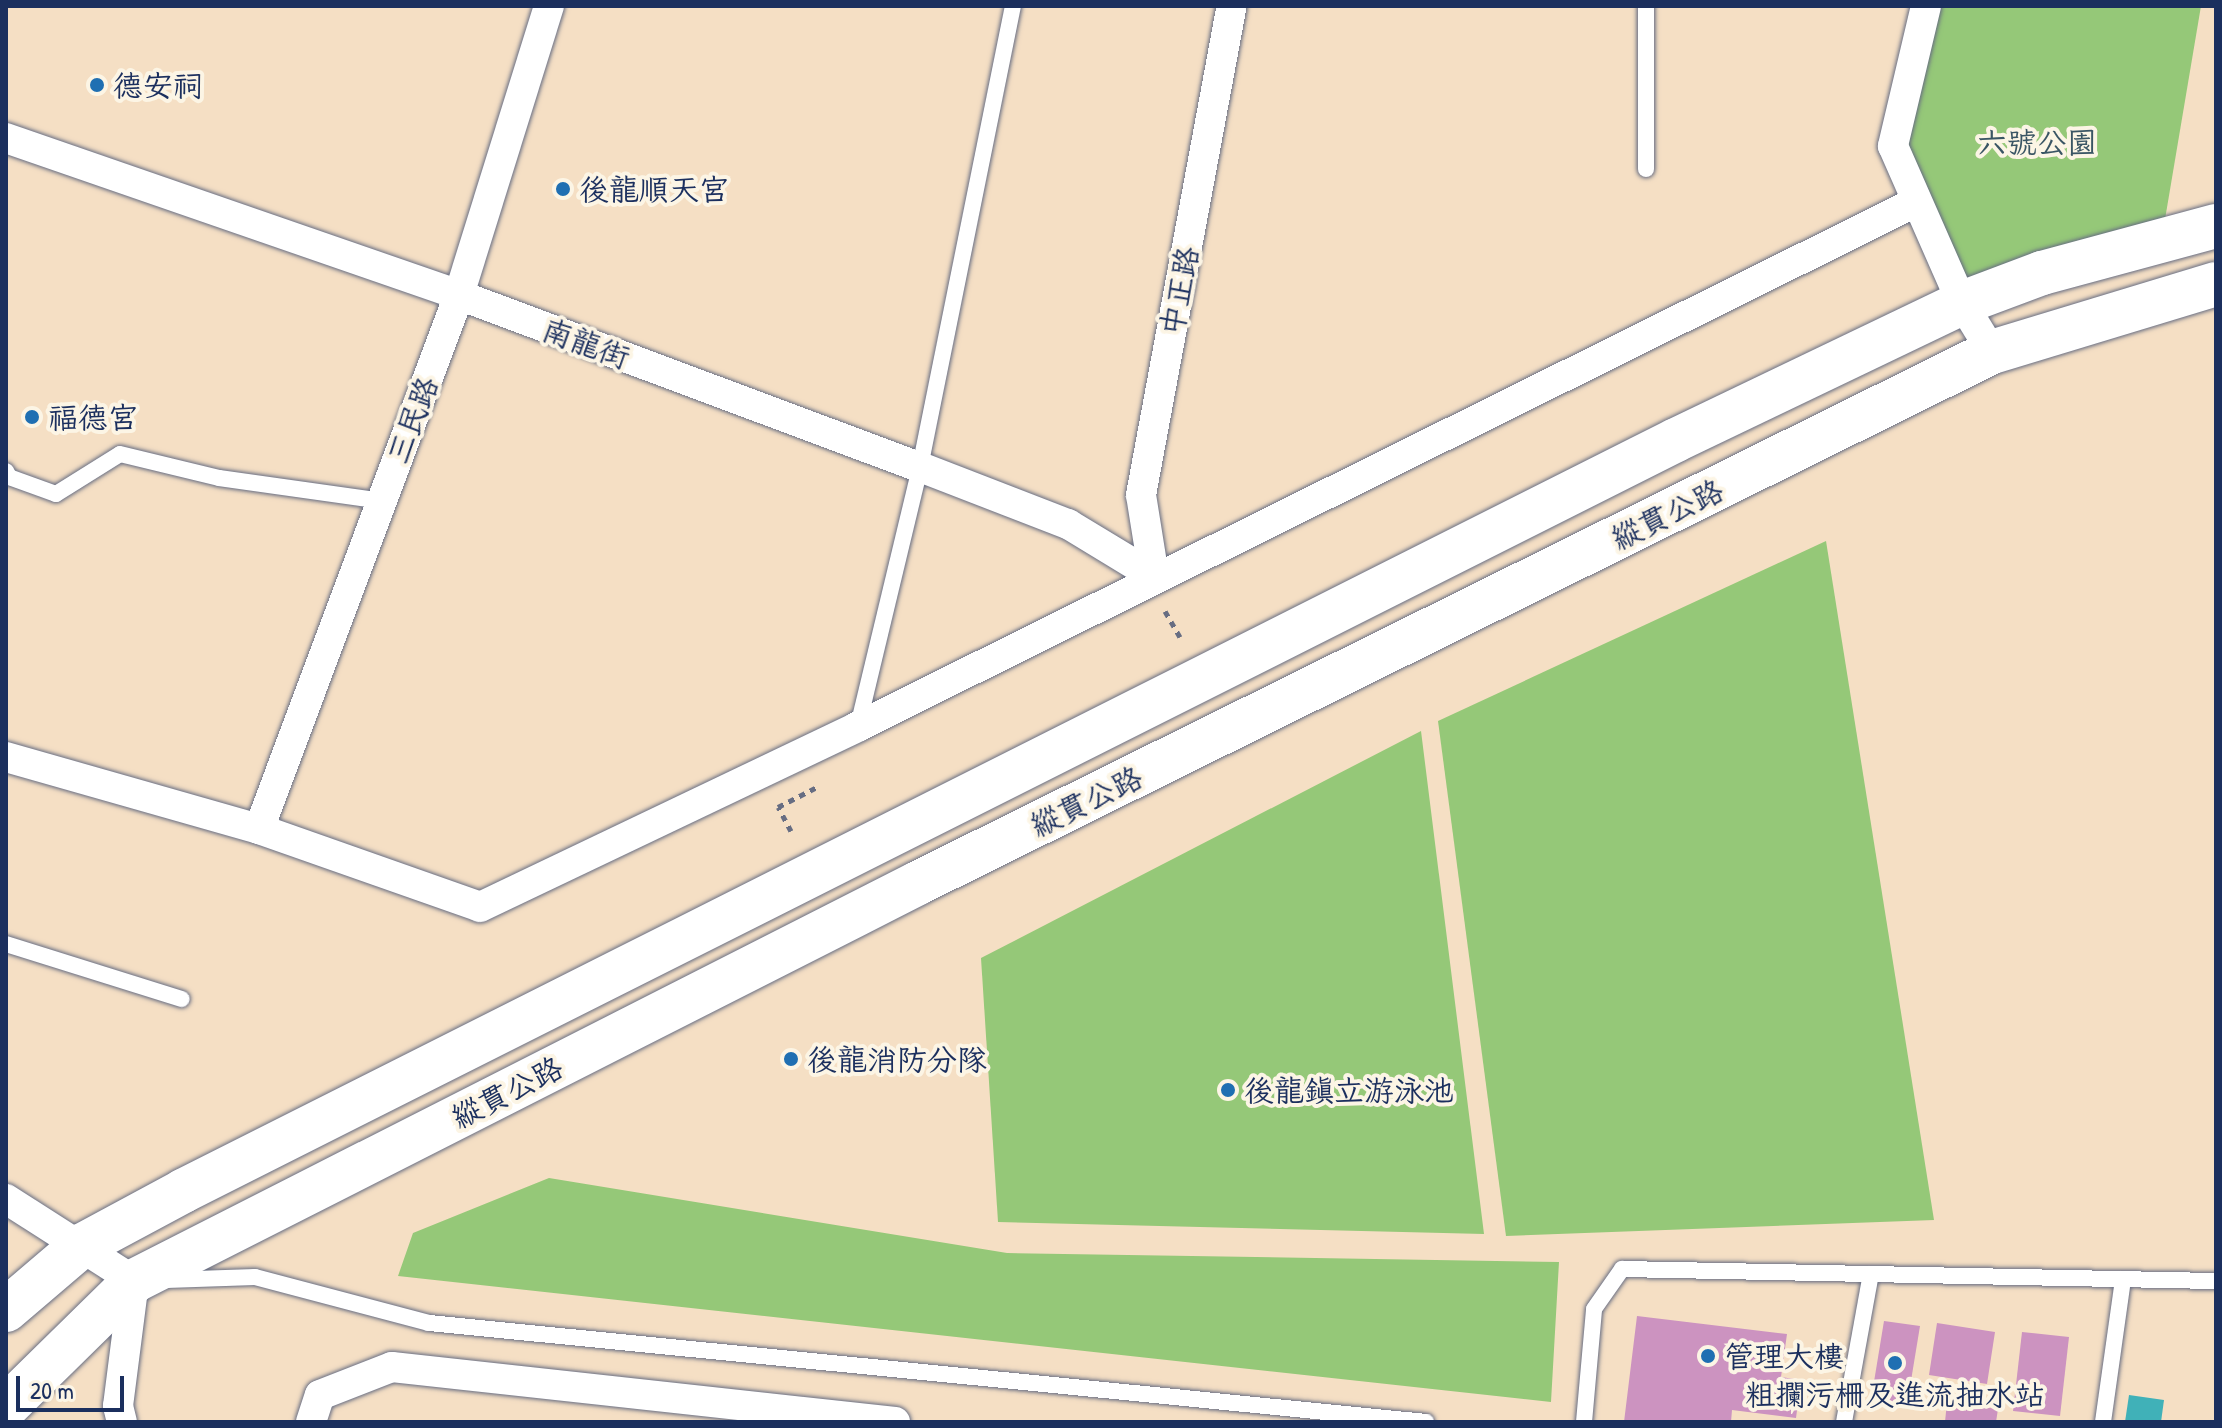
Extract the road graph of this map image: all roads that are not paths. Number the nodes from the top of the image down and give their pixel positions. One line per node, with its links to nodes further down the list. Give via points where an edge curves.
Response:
1 (549, 6): 11 (street, 三民路)
2 (1013, 6): 14 (lane)
3 (1232, 6): 17 (street, 中正路, via 1141,495)
4 (1646, 6): 7 (lane)
5 (1926, 6): 8 (street, via 1893,146)
6 (6, 138): 11 (street, 南龍街)
7 (1646, 169)
8 (1916, 202): 12 (street); 17 (street)
9 (2216, 226): 12 (main road, 縱貫公路, via 2042,273)
10 (2216, 284): 13 (main road, 縱貫公路)
11 (459, 295): 14 (street, 南龍街); 16 (street, 三民路)
12 (1962, 303): 13 (street); 24 (main road, 縱貫公路, via 1676,440)
13 (1992, 352): 27 (main road, 縱貫公路, via 904,891)
14 (920, 467): 17 (street, 南龍街, via 1068,524); 18 (lane)
15 (6, 471): 16 (lane, via 9,477 56,494 120,454 219,478)
16 (382, 501): 20 (street, 三民路)
17 (1154, 576): 18 (street)
18 (857, 727): 20 (street, via 480,907)
19 (6, 757): 20 (street)
20 (259, 829)
21 (6, 944): 22 (lane)
22 (182, 999)
23 (6, 1199): 24 (street)
24 (81, 1246): 27 (street); 29 (main road, 縱貫公路)
25 (1871, 1274): 26 (lane); 35 (lane, via 1622,1269 1594,1309); 36 (lane)
26 (2123, 1279): 28 (lane); 37 (lane)
27 (134, 1281): 30 (main road, 縱貫公路); 31 (street, via 118,1406); 34 (lane, via 255,1277 429,1323)
28 (2216, 1281)
29 (6, 1310)
30 (6, 1407)
31 (122, 1422)
32 (311, 1422): 33 (street, via 320,1395 392,1367)
33 (895, 1422)
34 (1426, 1422)
35 (1584, 1422)
36 (1844, 1422)
37 (2103, 1422)

